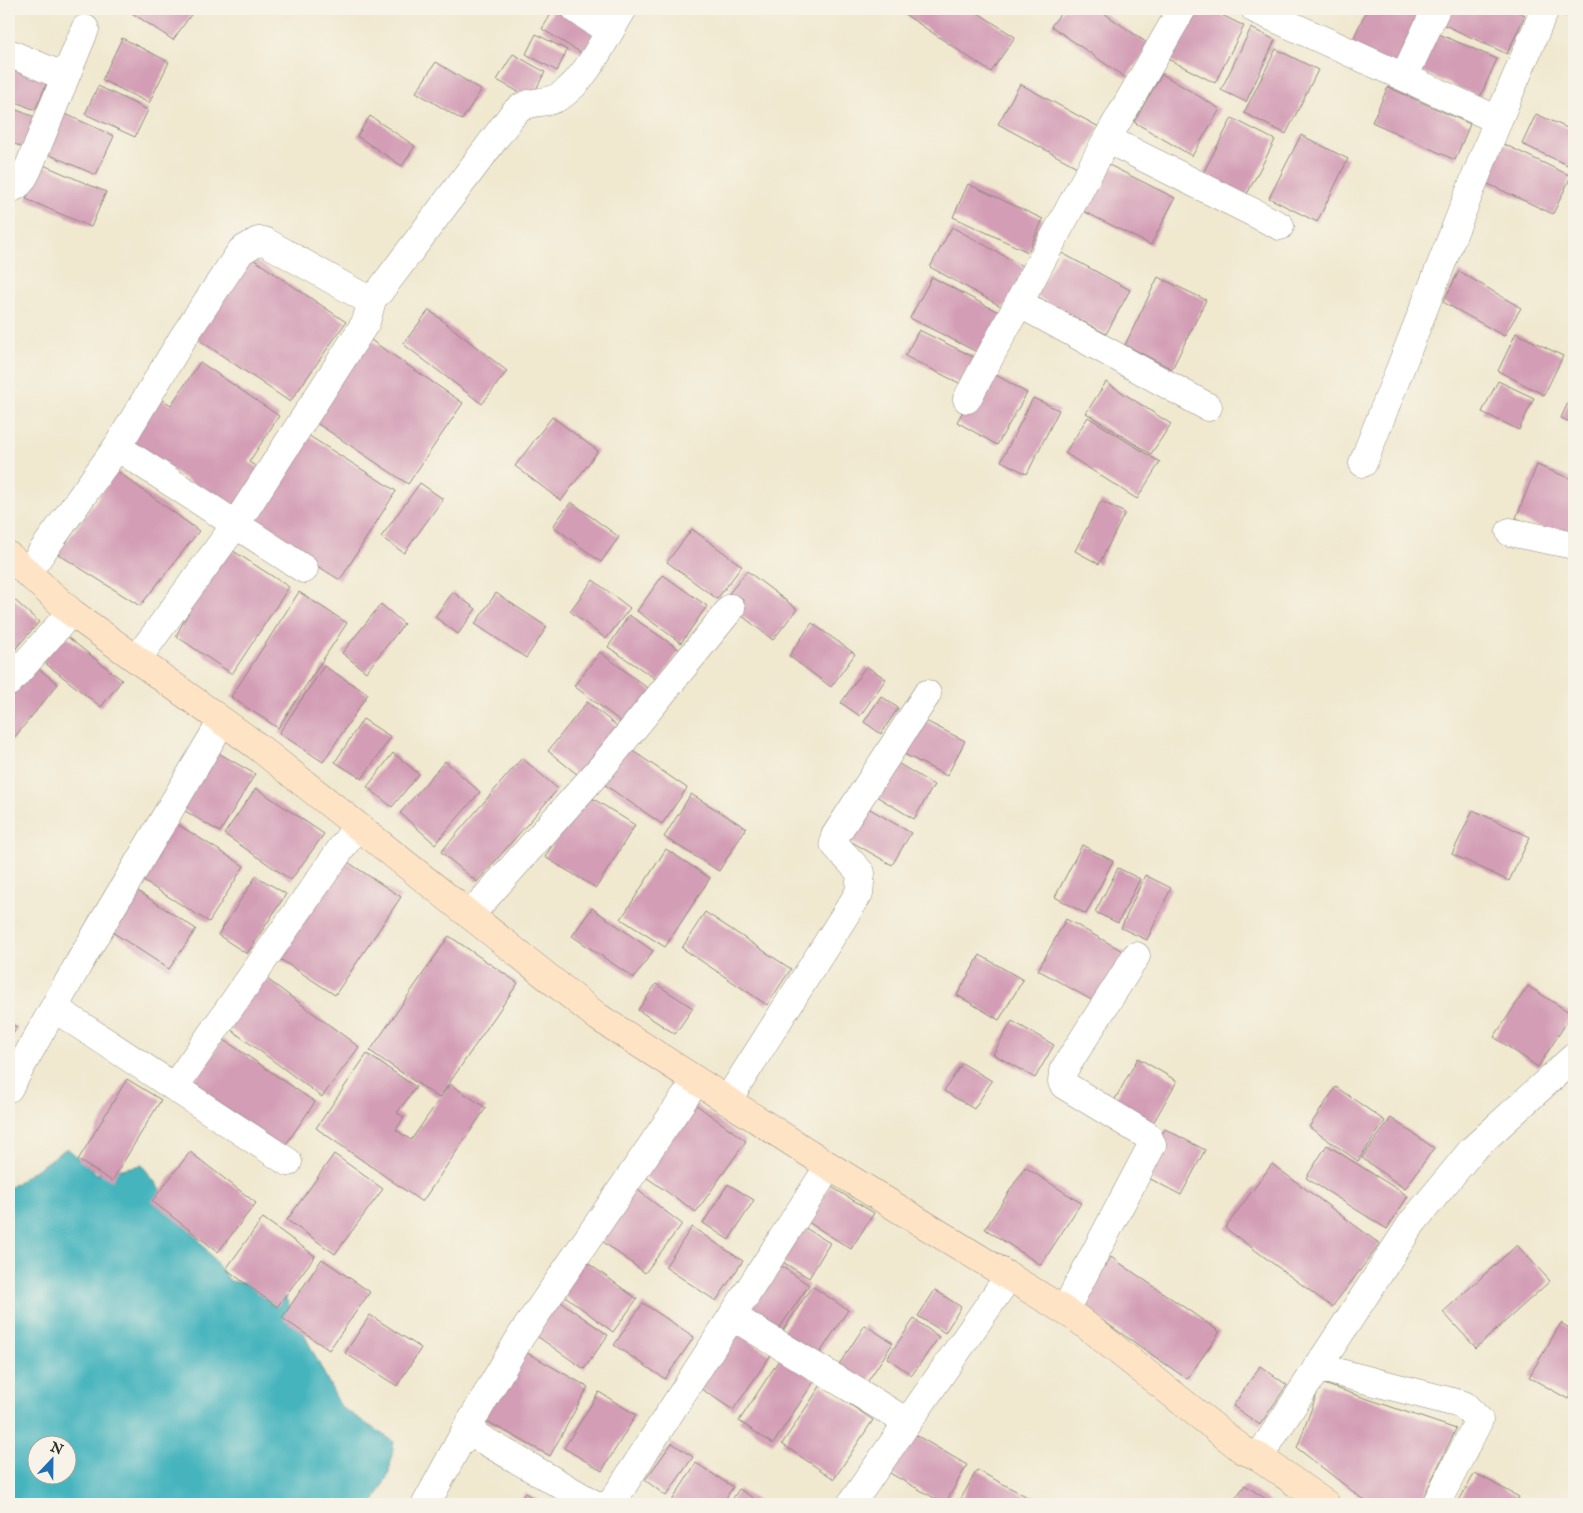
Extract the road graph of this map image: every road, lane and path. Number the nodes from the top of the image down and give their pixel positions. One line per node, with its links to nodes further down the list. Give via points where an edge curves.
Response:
1 (576, 9): 6 (street)
2 (1182, 9): 12 (street)
3 (1255, 9): 10 (street)
4 (1436, 9): 10 (street)
5 (1545, 9): 11 (street)
6 (616, 20): 15 (street, via 584,72 563,95 531,102 518,109 430,228)
7 (85, 29): 9 (street)
8 (9, 53): 9 (street)
9 (65, 77): 13 (street, via 28,169 21,182)
10 (1404, 77): 11 (street)
11 (1498, 120): 20 (street)
12 (1106, 139): 14 (street); 16 (street)
13 (9, 189)
14 (1280, 226)
15 (373, 296): 19 (street, via 363,297 264,241 248,246 241,251 184,336); 21 (street, via 366,322)
16 (1019, 303): 17 (street); 18 (street)
17 (967, 399)
18 (1208, 408)
19 (117, 447): 21 (street); 24 (street)
20 (1363, 463)
21 (236, 524): 25 (street); 28 (street)
22 (1510, 532): 23 (street)
23 (1574, 545)
24 (18, 565): 27 (main road)
25 (304, 569)
26 (731, 608): 33 (street, via 602,767)
27 (71, 612): 28 (main road); 29 (street)
28 (137, 659): 31 (main road)
29 (9, 682)
30 (927, 694): 40 (street, via 835,836 834,843 861,873 859,893)
31 (222, 721): 32 (main road); 35 (street)
32 (357, 826): 33 (main road); 38 (street)
33 (470, 915): 37 (main road, via 598,1017)
34 (1136, 956): 44 (street, via 1063,1071 1062,1082 1148,1136 1152,1145)
35 (54, 1008): 38 (street); 39 (street)
36 (1574, 1057): 46 (street, via 1472,1150 1412,1223)
37 (696, 1080): 40 (main road); 48 (street, via 521,1336)
38 (175, 1086): 41 (street)
39 (9, 1088)
40 (727, 1100): 42 (main road)
41 (288, 1162)
42 (829, 1166): 43 (main road); 45 (street)
43 (1009, 1276): 44 (main road); 47 (street)
44 (1065, 1310): 49 (main road, via 1243,1450)
45 (732, 1316): 47 (street); 52 (street)
46 (1317, 1367): 49 (street); 55 (street, via 1464,1404 1479,1420)
47 (907, 1422): 53 (street)
48 (466, 1430): 50 (street); 51 (street)
49 (1259, 1457): 54 (main road)
50 (426, 1504)
51 (594, 1504)
52 (611, 1504)
53 (851, 1504)
54 (1326, 1504)
55 (1436, 1504)

